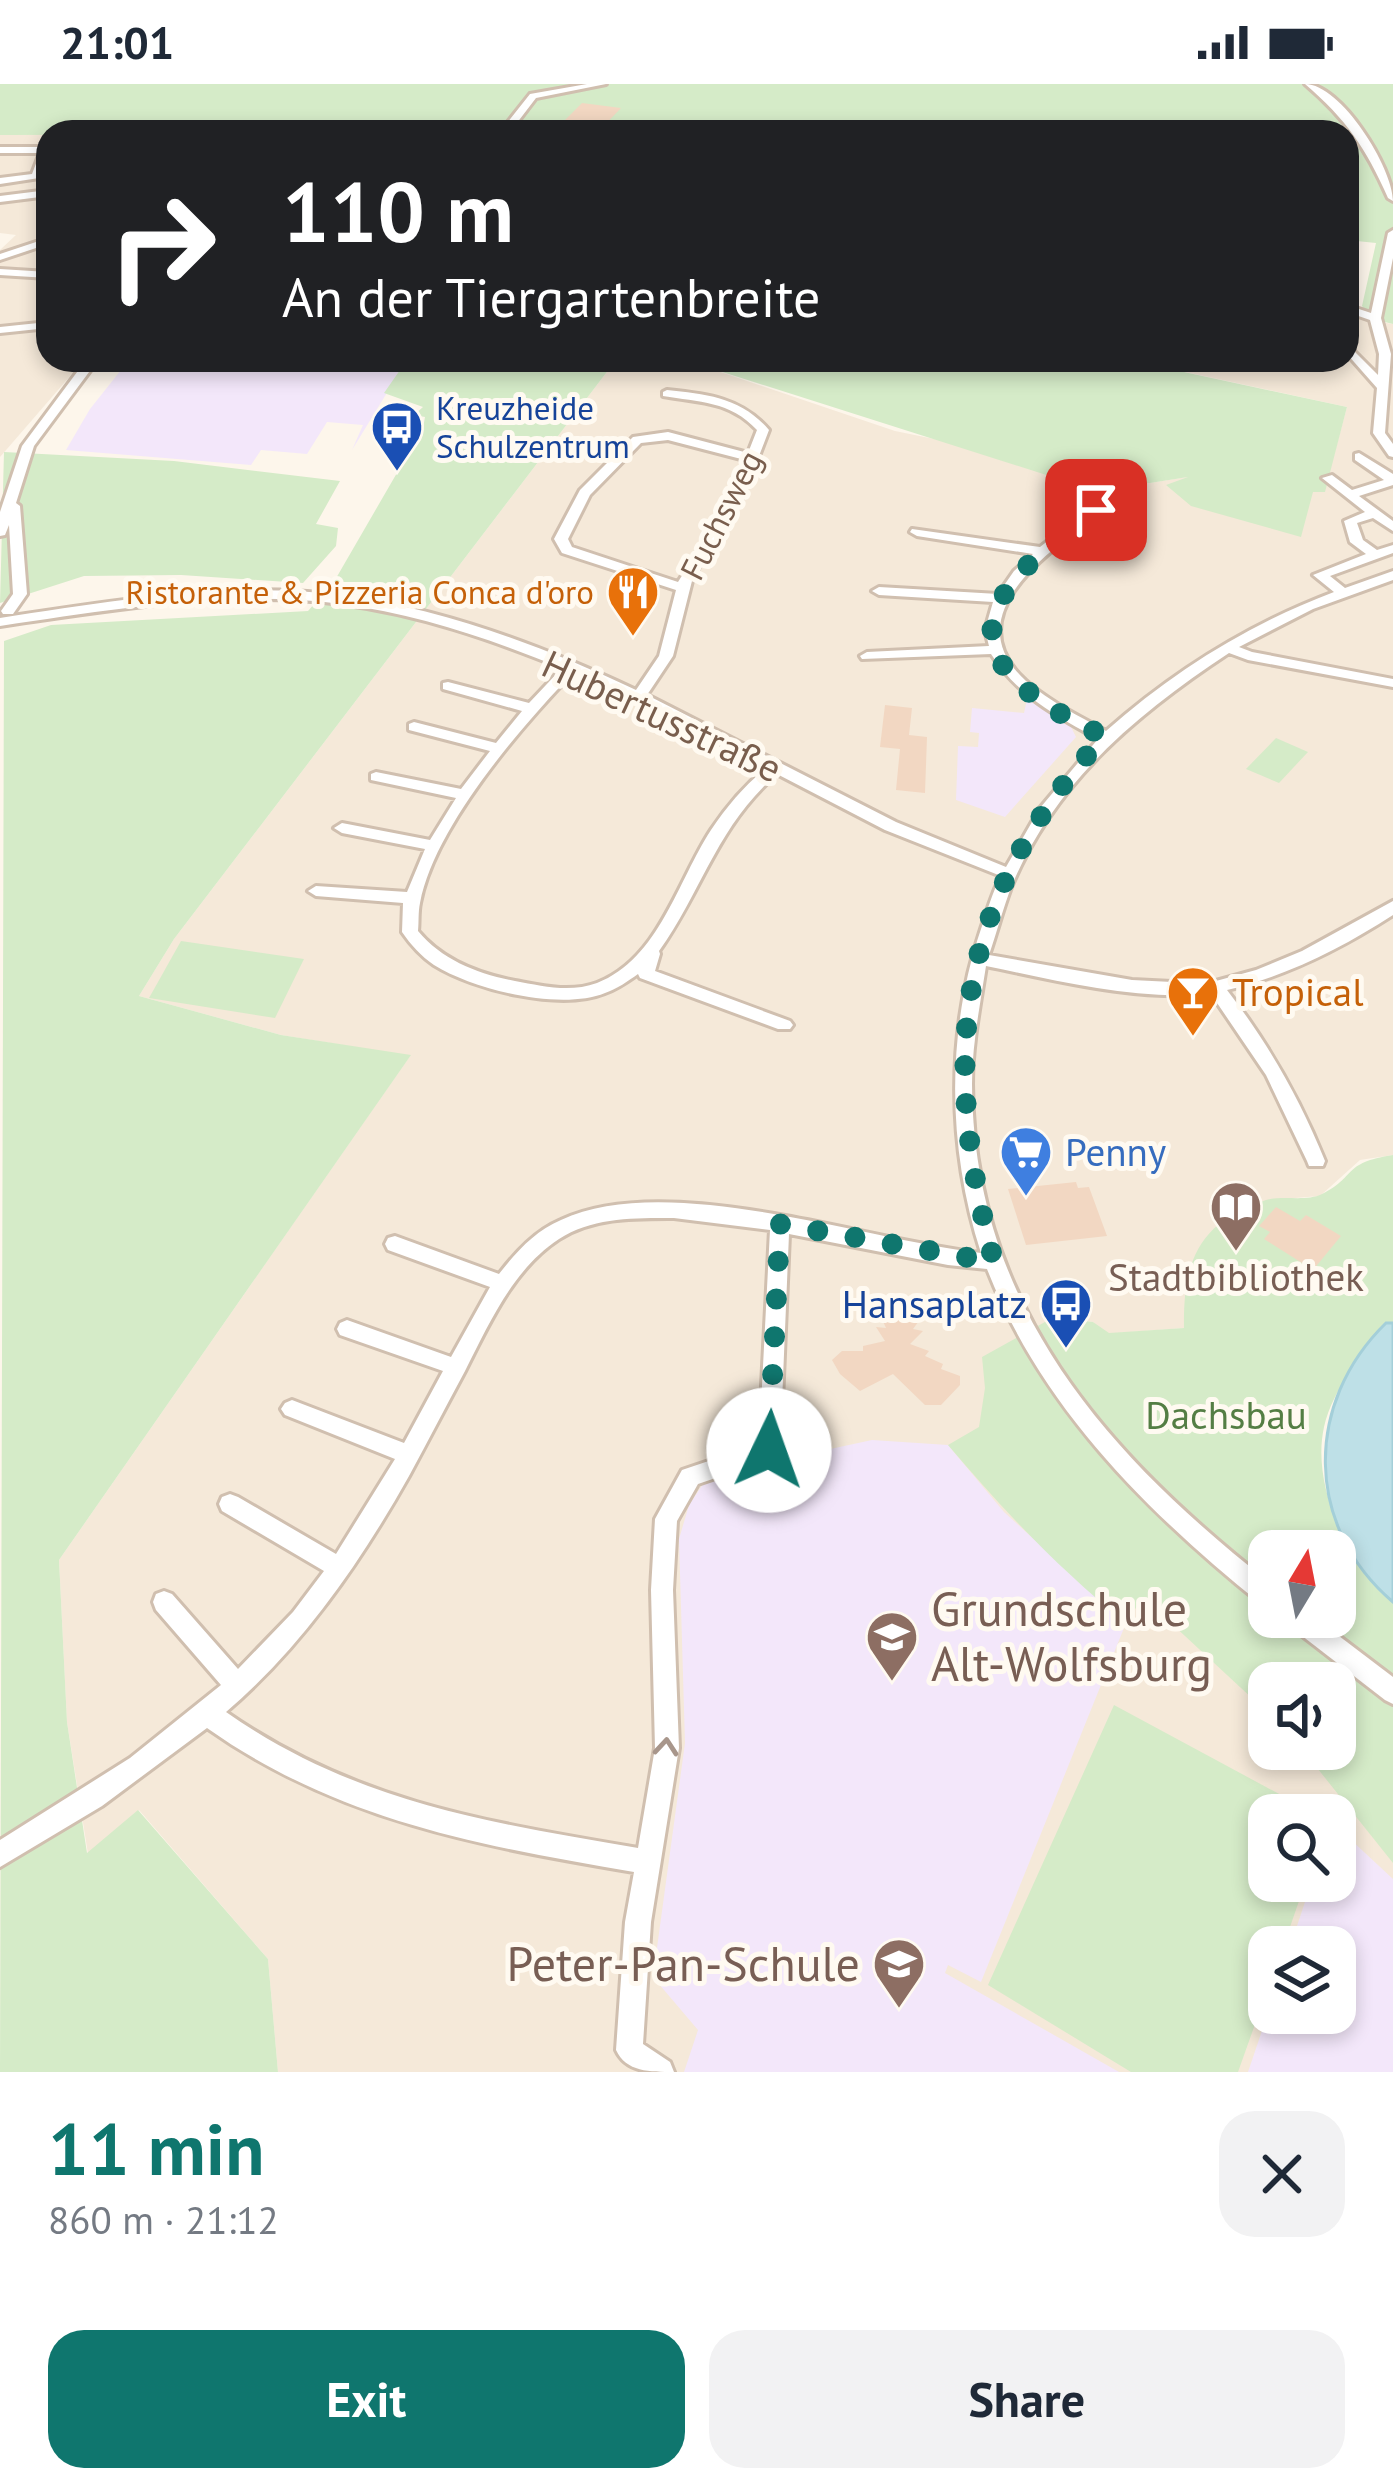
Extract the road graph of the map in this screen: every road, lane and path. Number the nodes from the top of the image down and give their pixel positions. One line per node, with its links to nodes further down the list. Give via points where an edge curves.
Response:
1 (602, 84): 3 (street, via 533,96)
2 (1309, 84): 4 (street)
3 (514, 120)
4 (1350, 120)
5 (1359, 131): 11 (street)
6 (36, 150): 7 (street)
7 (0, 151)
8 (36, 176): 9 (street)
9 (0, 181)
10 (36, 194): 12 (street)
11 (1393, 198)
12 (0, 199)
13 (1393, 233): 19 (street)
14 (36, 245): 15 (street)
15 (0, 257)
16 (0, 272): 17 (street)
17 (36, 274)
18 (1359, 312): 19 (street)
19 (1375, 318): 24 (street)
20 (36, 326): 21 (street)
21 (0, 330)
22 (1359, 361): 24 (street)
23 (82, 372): 30 (street, via 54,404)
24 (1381, 386): 26 (street, via 1378,433)
25 (667, 394): 27 (street, Fuchsweg, via 747,409 763,430)
26 (1390, 450): 29 (street, via 1359,457)
27 (754, 458): 41 (street, Fuchsweg); 41 (street, via 668,436 637,440 573,508 561,538 567,550)
28 (1328, 478): 31 (street)
29 (1393, 481): 31 (street)
30 (13, 484): 35 (street); 45 (street, via 20,594)
31 (1351, 494): 33 (street)
32 (1096, 510): 38 (street)
33 (1377, 513): 34 (street); 39 (street, via 1350,521 1357,542)
34 (1393, 527)
35 (0, 532)
36 (917, 532): 38 (street)
37 (1393, 549): 39 (street)
38 (1042, 551): 44 (street)
39 (1375, 555): 43 (street, via 1320,574)
40 (1393, 574): 43 (street)
41 (683, 588): 52 (street, Fuchsweg, via 666,656)
42 (879, 591): 44 (street)
43 (1343, 593): 46 (street)
44 (1001, 598): 47 (street)
45 (3, 614): 49 (street, Hubertusstraße, via 304,597 438,621)
46 (1228, 647): 50 (street); 55 (street)
47 (991, 650): 48 (street); 55 (street, via 1029,694)
48 (867, 656)
49 (569, 669): 52 (street, Hubertusstraße); 53 (street)
50 (1393, 683)
51 (448, 686): 53 (street)
52 (638, 698): 57 (street, Hubertusstraße)
53 (529, 708): 56 (street)
54 (414, 727): 56 (street)
55 (1104, 736): 62 (street, via 1040,813)
56 (497, 748): 59 (street)
57 (776, 767): 62 (street, Hubertusstraße); 66 (street, via 729,816)
58 (376, 777): 59 (street)
59 (466, 795): 61 (street)
60 (342, 829): 61 (street)
61 (437, 846): 64 (street)
62 (1008, 873): 67 (street)
63 (316, 891): 64 (street)
64 (410, 898): 66 (street, via 410,932 421,947 456,969 514,988 587,994)
65 (1393, 907): 68 (street, via 1293,961)
66 (652, 954): 69 (street, via 646,974)
67 (977, 959): 68 (street); 73 (street, via 962,1100)
68 (1215, 987): 70 (street, via 1293,1099)
69 (784, 1025)
70 (1316, 1161)
71 (780, 1224): 73 (street); 74 (street, via 612,1212 543,1238); 88 (street, one-way to 71, via 668,1748 666,1519 690,1477 769,1450)
72 (395, 1244): 74 (street)
73 (994, 1262): 81 (street, via 1083,1417)
74 (503, 1284): 76 (street)
75 (347, 1329): 76 (street)
76 (456, 1367): 78 (street)
77 (292, 1409): 78 (street)
78 (407, 1454): 80 (street)
79 (230, 1504): 80 (street)
80 (340, 1568): 84 (street)
81 (1248, 1578)
82 (164, 1602): 84 (street)
83 (1324, 1638): 85 (street)
84 (237, 1685): 86 (street)
85 (1393, 1691)
86 (206, 1713): 87 (street, via 90,1804); 88 (street, via 253,1751 337,1792 419,1818)
87 (0, 1853)
88 (647, 1862): 89 (street, via 629,2050)
89 (660, 2072)

